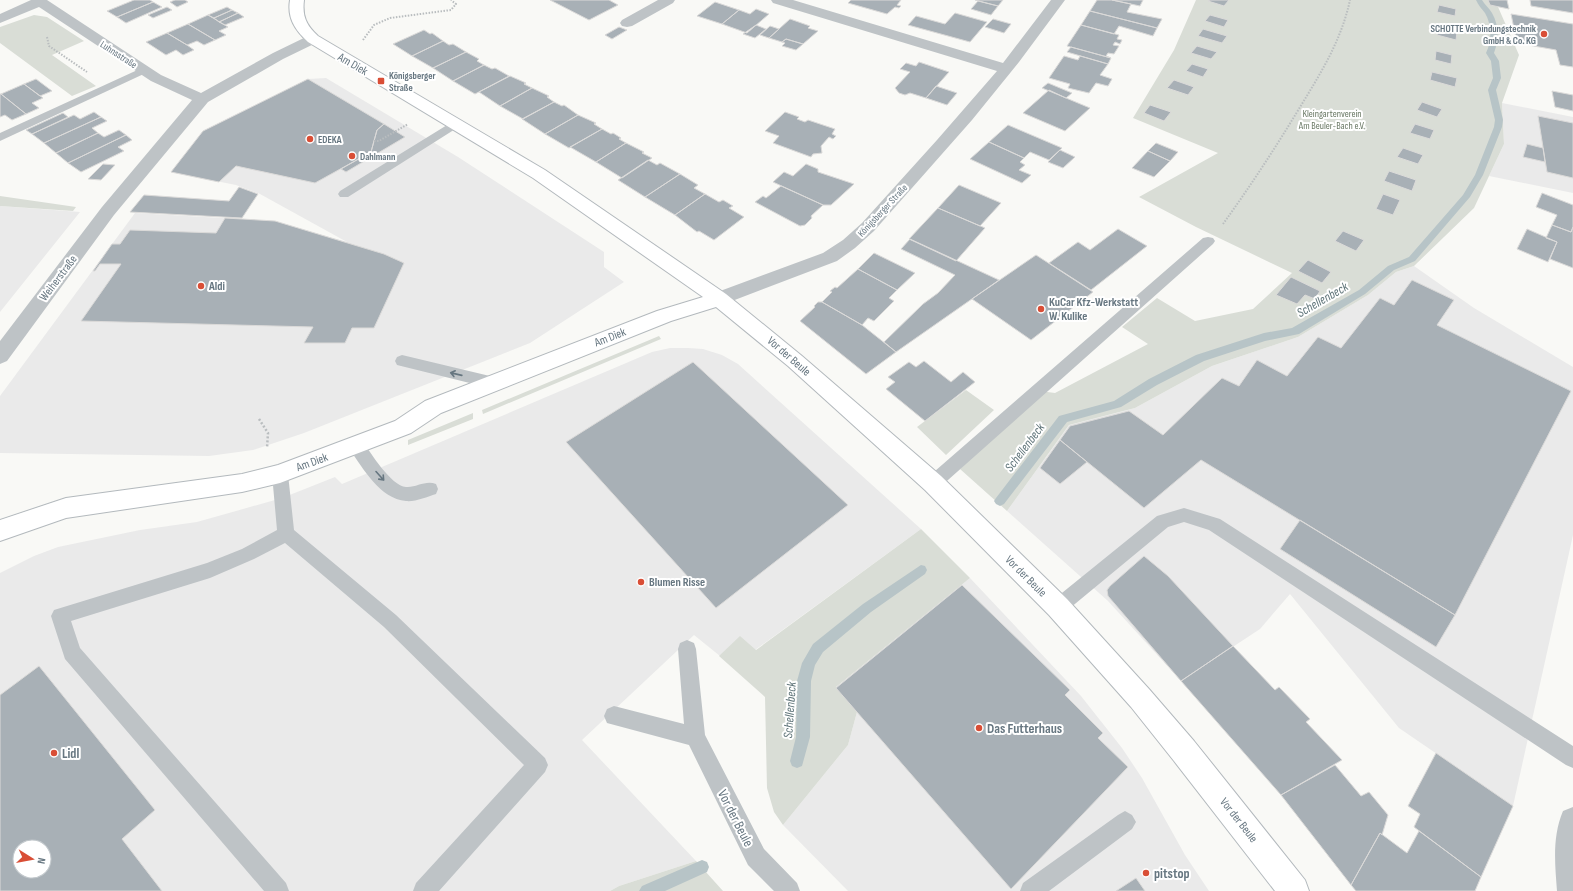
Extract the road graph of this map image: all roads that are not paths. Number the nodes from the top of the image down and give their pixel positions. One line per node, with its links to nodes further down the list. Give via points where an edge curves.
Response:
1 (298, 0): 8 (main road, Am Diek, via 296,17 302,30)
2 (668, 0): 7 (street)
3 (778, 0): 9 (street)
4 (1058, 0): 9 (street, Königsberger Straße)
5 (39, 1): 6 (street, Luhnsstraße); 10 (street, Luhnsstraße)
6 (0, 19)
7 (627, 23)
8 (313, 40): 11 (street, via 278,56); 12 (main road, Am Diek)
9 (1006, 69): 16 (street, Königsberger Straße, via 973,110 868,227 849,244 830,257)
10 (144, 70): 11 (street, Luhnsstraße); 13 (lane)
11 (202, 99): 17 (street, Weiherstraße, via 117,201)
12 (456, 124): 14 (lane); 16 (main road, Am Diek, via 539,174)
13 (0, 137)
14 (344, 194)
15 (1208, 241): 22 (lane)
16 (720, 299): 19 (main road, Am Diek, via 664,316); 22 (main road, Vor der Beule, via 795,361)
17 (0, 356)
18 (402, 361): 19 (lane, one-way to 18)
19 (494, 383): 20 (main road, Am Diek, via 433,407 402,427)
20 (356, 445): 21 (main road, Am Diek); 23 (lane, one-way to 23, via 394,492 405,494)
21 (280, 474): 24 (main road, Am Diek, via 242,483 66,508); 25 (lane)
22 (932, 483): 26 (main road, Vor der Beule)
23 (430, 489)
24 (0, 531)
25 (286, 534): 33 (lane, via 210,570 60,616 72,653); 34 (lane, via 390,621 538,765)
26 (1058, 607): 30 (lane, via 1163,521 1184,515 1214,524); 37 (main road, Vor der Beule, via 1184,750)
27 (687, 649): 29 (lane)
28 (614, 716): 29 (lane)
29 (694, 737): 35 (lane, Vor der Beule, via 756,857)
30 (1573, 758)
31 (1573, 821): 38 (street, via 1569,849)
32 (1125, 822): 36 (lane)
33 (278, 891)
34 (424, 891)
35 (789, 891)
36 (1031, 891)
37 (1294, 891)
38 (1572, 891)

